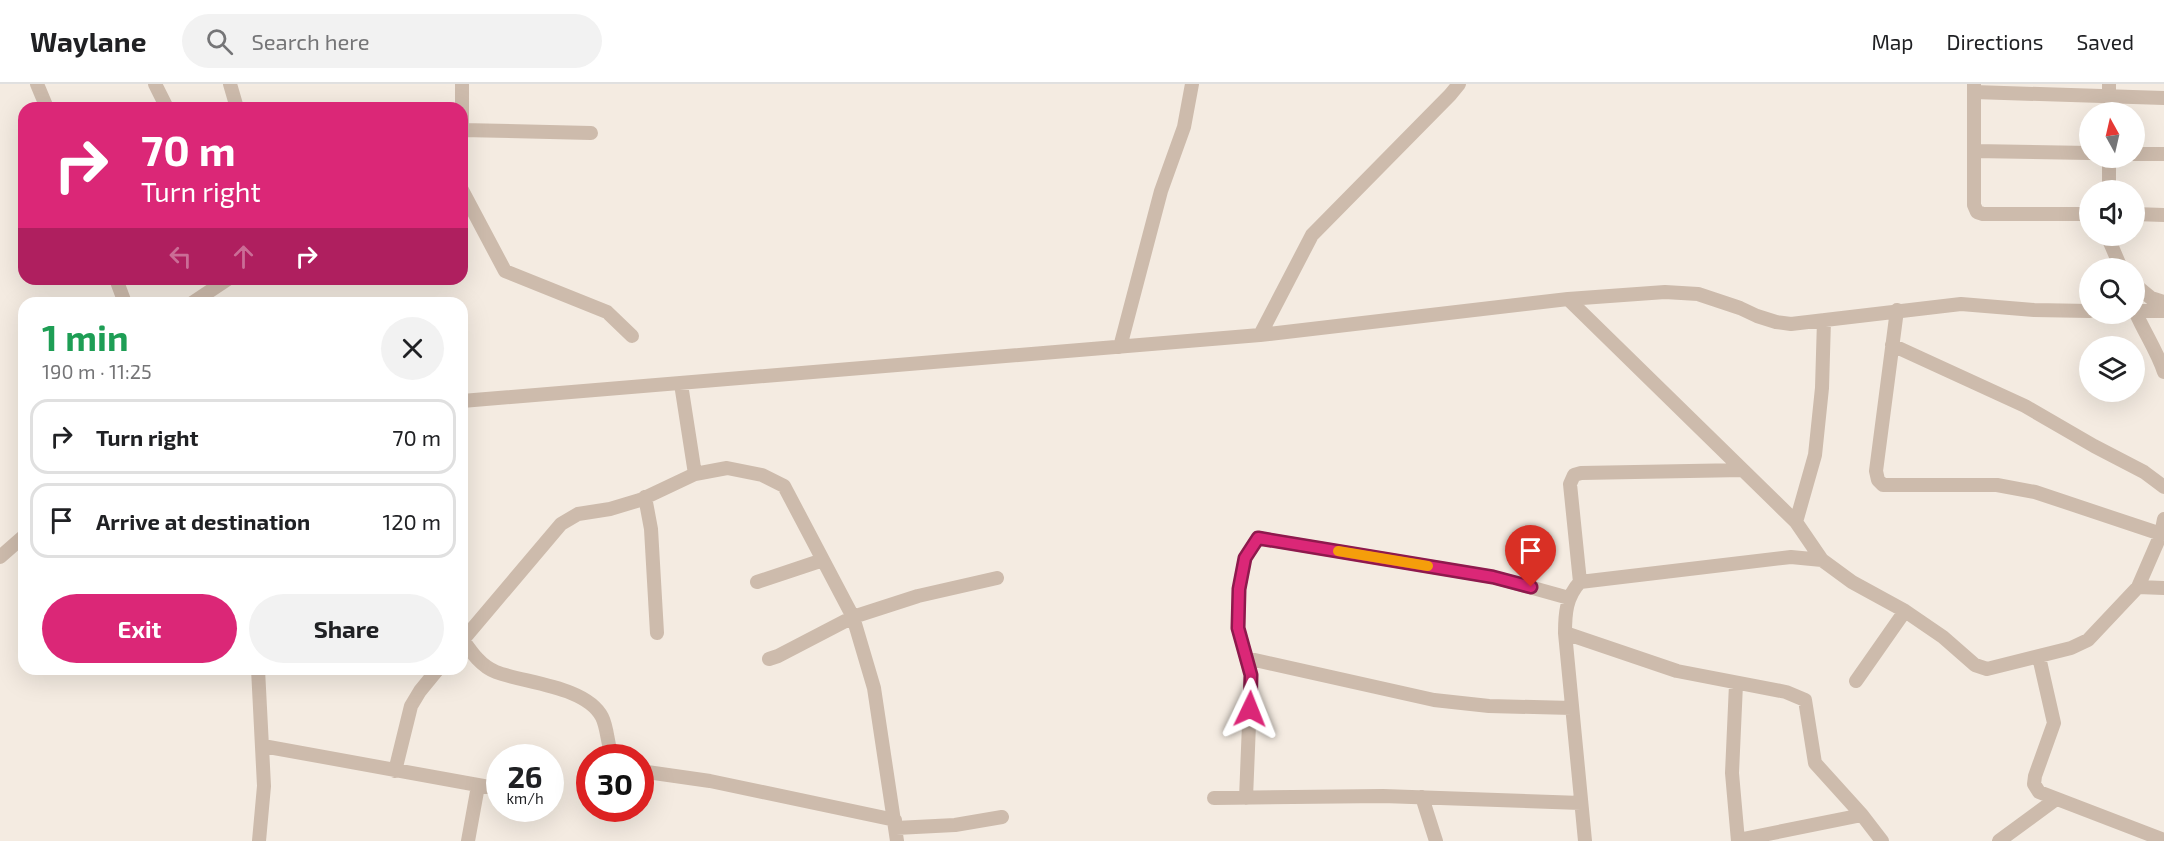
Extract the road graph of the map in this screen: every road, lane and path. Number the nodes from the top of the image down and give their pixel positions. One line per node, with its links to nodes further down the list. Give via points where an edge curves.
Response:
1 (37, 84): 10 (street)
2 (155, 84): 11 (street)
3 (230, 84): 12 (street)
4 (462, 84): 13 (street)
5 (1192, 84): 38 (street, via 1184,127 1161,191)
6 (1459, 84): 35 (street, via 1312,235)
7 (1974, 88): 8 (street); 16 (street)
8 (2109, 90): 9 (street)
9 (2164, 98)
10 (44, 102)
11 (164, 102)
12 (235, 102)
13 (462, 102)
14 (468, 131): 15 (street)
15 (591, 133)
16 (1974, 151): 17 (street); 21 (street, via 1977,212)
17 (2079, 153)
18 (2145, 154): 19 (street)
19 (2164, 154)
20 (468, 201): 36 (street, via 505,272 607,312)
21 (2079, 214)
22 (2145, 214): 23 (street)
23 (2164, 214)
24 (222, 285): 26 (street)
25 (2145, 293): 28 (street)
26 (202, 297)
27 (1568, 299): 33 (street, via 1665,292 1698,294 1776,322); 35 (street); 42 (street)
28 (2164, 302)
29 (1897, 310): 31 (street, via 1961,304); 33 (street); 37 (street)
30 (2164, 310): 32 (street)
31 (2079, 311)
32 (2145, 311)
33 (1824, 320): 47 (street, via 1815,455)
34 (2141, 324): 39 (street)
35 (1260, 334): 38 (street)
36 (632, 336)
37 (1892, 345): 44 (street, via 2025,405); 48 (street, via 1876,471 1883,485 1997,485 2035,492)
38 (1120, 346): 40 (street)
39 (2164, 372)
40 (681, 384): 41 (street); 43 (street)
41 (468, 401)
42 (1743, 470): 47 (street); 55 (street, via 1574,476 1570,484)
43 (695, 474): 45 (street); 51 (street, via 728,468 762,475 784,486)
44 (2164, 487)
45 (645, 497): 61 (street, via 651,529); 63 (street, via 578,514 561,524)
46 (2164, 519): 48 (street)
47 (1797, 522): 52 (street)
48 (2162, 534): 56 (street)
49 (18, 541): 50 (street)
50 (0, 557)
51 (823, 560): 54 (street); 60 (street)
52 (1822, 560): 55 (street, via 1791,557); 59 (street, via 1851,582)
53 (996, 578): 60 (street, via 918,596)
54 (758, 582)
55 (1580, 582): 58 (street)
56 (2138, 587): 57 (street); 65 (street, via 2088,640)
57 (2164, 588)
58 (1569, 598): 62 (street); 66 (street, via 1493,577 1258,538 1245,558 1239,589 1238,628)
59 (1905, 611): 65 (street, via 1975,665 1987,669); 70 (street)
60 (854, 617): 67 (street); 86 (street, via 874,687)
61 (657, 633)
62 (1565, 633): 71 (street, via 1677,672); 72 (street)
63 (468, 634)
64 (468, 648): 73 (street, via 496,672 565,690 594,706 602,717)
65 (2039, 657): 82 (street, via 2054,723 2034,784 2039,792)
66 (1246, 658): 72 (street, via 1434,700); 81 (street, via 1251,675)
67 (769, 659)
68 (258, 675): 74 (street)
69 (433, 675): 75 (street, via 411,706)
70 (1856, 681)
71 (1736, 684): 84 (street, via 1786,692 1805,700 1815,763); 87 (street, via 1732,773)
72 (1572, 708): 83 (street)
73 (607, 744)
74 (263, 746): 75 (street); 89 (street)
75 (395, 771): 77 (street)
76 (654, 773): 86 (street, via 710,781)
77 (478, 786): 78 (street); 90 (street)
78 (486, 787)
79 (1422, 797): 81 (street); 83 (street); 91 (street)
80 (1214, 798): 81 (street)
81 (1246, 798)
82 (2056, 799): 88 (street); 94 (street)
83 (1581, 803): 92 (street)
84 (1862, 814): 87 (street); 93 (street)
85 (1002, 816): 86 (street)
86 (896, 830)
87 (1738, 840)
88 (2164, 840)
89 (260, 841)
90 (468, 841)
91 (1436, 841)
92 (1585, 841)
93 (1882, 841)
94 (1999, 841)

